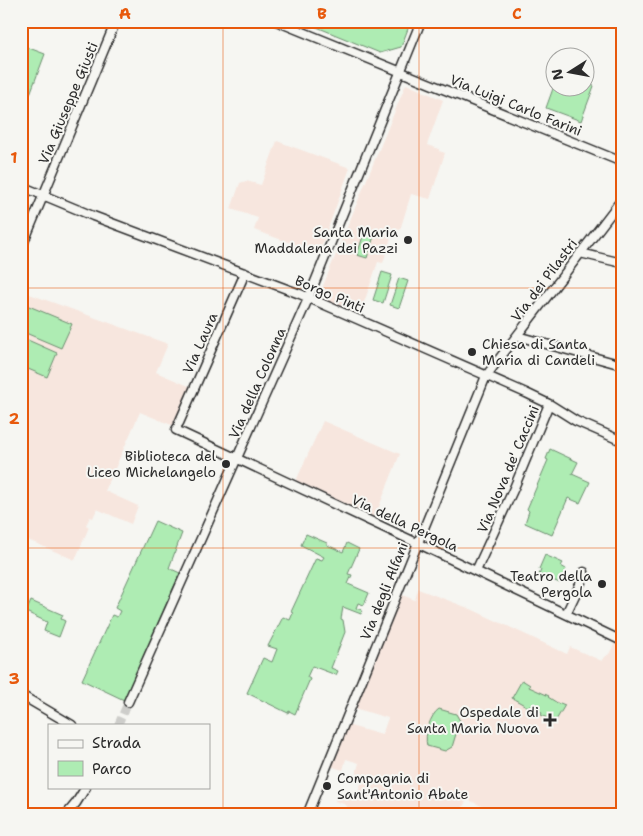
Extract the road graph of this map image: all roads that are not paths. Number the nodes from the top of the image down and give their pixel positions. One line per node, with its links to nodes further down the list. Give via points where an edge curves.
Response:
1 (116, 21): 7 (street, Via Giuseppe Giusti)
2 (276, 21): 4 (street, Via Luigi Carlo Farini)
3 (421, 21): 4 (street, Via della Colonna)
4 (401, 71): 5 (street, Via Luigi Carlo Farini); 13 (street, Via della Colonna)
5 (622, 162)
6 (21, 186): 7 (street, Borgo Pinti)
7 (43, 194): 9 (street, Via Giuseppe Giusti); 12 (street, Borgo Pinti, via 93,216)
8 (622, 199): 10 (street, Via dei Pilastri)
9 (21, 249)
10 (580, 253): 11 (street); 14 (street, Via dei Pilastri)
11 (622, 263)
12 (245, 272): 13 (street, Borgo Pinti); 18 (street, Via Laura)
13 (308, 298): 16 (street, Borgo Pinti); 20 (street, Via della Colonna)
14 (517, 336): 15 (street); 16 (street, Via dei Pilastri)
15 (622, 365)
16 (486, 376): 17 (street, Borgo Pinti); 21 (street, Via degli Alfani)
17 (549, 404): 19 (street, Borgo Pinti, via 576,421); 22 (street, Via Nova de' Caccini)
18 (177, 427): 20 (street, Via della Pergola)
19 (622, 441)
20 (237, 458): 21 (street, Via della Pergola); 27 (street, Via della Colonna)
21 (417, 543): 22 (street, Via della Pergola); 31 (street, Via degli Alfani)
22 (476, 571): 24 (street, Via della Pergola)
23 (584, 572): 24 (street)
24 (566, 614): 25 (street, Via della Pergola)
25 (622, 641)
26 (21, 695): 28 (street)
27 (128, 702)
28 (70, 724)
29 (85, 788): 30 (street)
30 (66, 815)
31 (307, 815)

